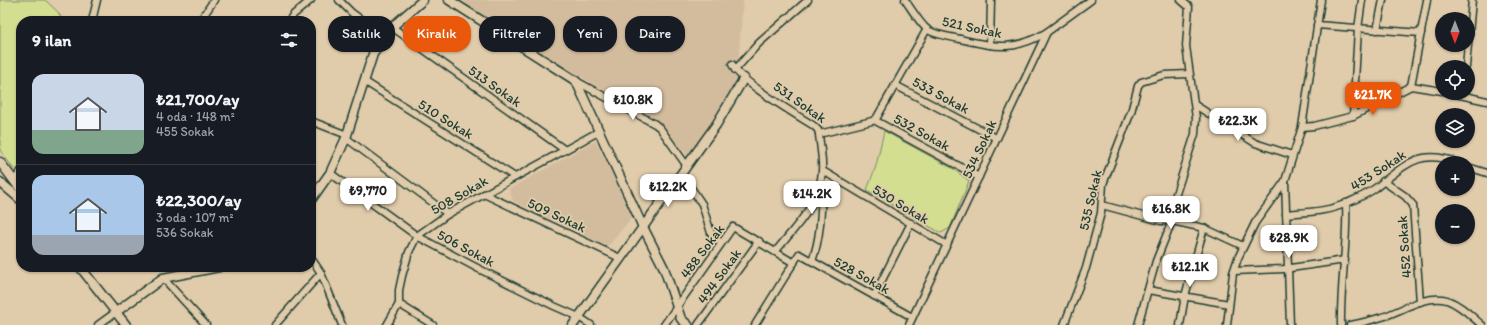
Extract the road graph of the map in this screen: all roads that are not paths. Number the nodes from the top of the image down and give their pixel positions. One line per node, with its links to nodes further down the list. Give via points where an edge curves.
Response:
1 (97, 0): 17 (street)
2 (214, 0): 18 (street)
3 (310, 0): 19 (street)
4 (339, 0): 20 (street)
5 (424, 0): 21 (street)
6 (449, 0): 35 (street)
7 (808, 0): 33 (street, 531 Sokak, via 732,67)
8 (905, 0): 25 (street, 521 Sokak)
9 (991, 0): 29 (street)
10 (1090, 0): 27 (street, 534 Sokak)
11 (1181, 0): 32 (street, via 1189,7 1186,46)
12 (1321, 0): 22 (street)
13 (1362, 0): 23 (street)
14 (1383, 0): 26 (street)
15 (1427, 0): 28 (street)
16 (1472, 0): 31 (street)
17 (93, 16)
18 (203, 16)
19 (292, 16)
20 (356, 16)
21 (395, 24)
22 (1317, 25): 23 (street); 45 (street)
23 (1358, 28): 26 (street); 42 (street)
24 (395, 29): 50 (street, 513 Sokak)
25 (927, 29): 29 (street, 521 Sokak); 36 (street)
26 (1377, 30): 28 (street)
27 (1047, 32): 29 (street, 521 Sokak, via 1034,40 1010,47); 49 (street, 534 Sokak)
28 (1421, 33): 37 (street)
29 (990, 45)
30 (374, 52): 34 (street)
31 (1467, 60)
32 (1189, 74): 41 (street); 75 (street, 535 Sokak, via 1164,75 1142,82 1138,86 1128,121 1103,184)
33 (744, 78): 47 (street, 531 Sokak, via 814,126); 54 (street, via 716,125)
34 (364, 81): 48 (street); 62 (street, 510 Sokak)
35 (576, 81): 46 (street); 54 (street, via 660,128)
36 (895, 85): 43 (street); 49 (street, 533 Sokak)
37 (1411, 86): 38 (street); 42 (street)
38 (1435, 90)
39 (1475, 97): 40 (street)
40 (1487, 101)
41 (1194, 105): 51 (street, via 1255,143); 78 (street, via 1195,134 1175,197)
42 (1353, 116): 45 (street, via 1314,126)
43 (874, 120): 47 (street, 531 Sokak); 63 (street, 532 Sokak)
44 (316, 123): 48 (street)
45 (1302, 126): 51 (street)
46 (598, 132): 50 (street, 508 Sokak); 80 (street)
47 (819, 134): 57 (street)
48 (346, 137): 58 (street); 76 (street)
49 (996, 138): 63 (street, 534 Sokak)
50 (565, 150): 62 (street, 508 Sokak)
51 (1292, 155): 67 (street)
52 (1435, 157): 65 (street, 453 Sokak, via 1419,158 1405,164)
53 (0, 162): 56 (street)
54 (687, 166): 59 (street)
55 (1475, 169): 60 (street)
56 (4, 171): 64 (street)
57 (823, 171): 79 (street, 530 Sokak); 87 (street, via 817,196); 90 (street, via 821,222)
58 (330, 173): 70 (street); 82 (street, 506 Sokak)
59 (681, 173): 80 (street); 84 (street, via 702,204 711,233)
60 (1487, 173)
61 (16, 177): 64 (street)
62 (515, 177): 72 (street, 508 Sokak)
63 (979, 177): 85 (street, 534 Sokak)
64 (14, 180): 68 (street)
65 (1383, 181): 74 (street, 453 Sokak); 102 (street, 452 Sokak, via 1405,196 1413,205)
66 (0, 182): 71 (street)
67 (1285, 182): 77 (street); 86 (street, via 1255,223)
68 (16, 186)
69 (0, 193): 73 (street)
70 (316, 193)
71 (16, 194)
72 (484, 194): 76 (street, 508 Sokak); 88 (street, 509 Sokak)
73 (16, 196)
74 (1346, 203): 77 (street, 453 Sokak, via 1324,210); 89 (street)
75 (1102, 205): 78 (street, via 1162,221); 124 (street, 535 Sokak, via 1086,268)
76 (448, 214): 82 (street, 508 Sokak)
77 (1286, 214): 93 (street)
78 (1172, 221): 81 (street); 99 (street)
79 (911, 223): 85 (street, 530 Sokak); 100 (street)
80 (642, 225): 88 (street); 105 (street, via 664,268)
81 (1204, 228): 86 (street); 101 (street)
82 (417, 236): 103 (street, 508 Sokak, via 402,276); 107 (street, 506 Sokak, via 554,306)
83 (759, 242): 84 (street, 488 Sokak, via 733,227); 87 (street, 488 Sokak); 121 (street, 494 Sokak)
84 (721, 243): 105 (street, 488 Sokak)
85 (947, 245): 108 (street, 534 Sokak)
86 (1243, 246): 94 (street)
87 (776, 251): 91 (street, 488 Sokak)
88 (620, 258): 107 (street)
89 (1345, 260): 93 (street); 129 (street)
90 (812, 261): 91 (street, 528 Sokak, via 799,254); 100 (street, 528 Sokak)
91 (794, 263): 122 (street)
92 (316, 266): 97 (street)
93 (1287, 268): 94 (street); 128 (street)
94 (1234, 271): 104 (street)
95 (84, 272): 106 (street)
96 (194, 272): 98 (street)
97 (320, 273): 112 (street); 113 (street)
98 (163, 278): 106 (street); 111 (street)
99 (1148, 290): 101 (street); 125 (street)
100 (874, 296): 108 (street, 528 Sokak)
101 (1185, 296): 104 (street); 126 (street)
102 (1420, 302): 130 (street, via 1384,316); 131 (street, via 1445,300 1454,303)
103 (399, 304): 114 (street, 508 Sokak); 115 (street)
104 (1229, 304): 127 (street)
105 (676, 305): 119 (street, 488 Sokak); 120 (street, via 681,319)
106 (116, 312): 109 (street); 110 (street)
107 (579, 316): 116 (street); 117 (street); 118 (street, 506 Sokak)
108 (912, 317): 123 (street, 534 Sokak)
109 (98, 325)
110 (126, 325)
111 (206, 325)
112 (275, 325)
113 (342, 325)
114 (387, 325)
115 (433, 325)
116 (573, 325)
117 (576, 325)
118 (591, 325)
119 (664, 325)
120 (688, 325)
121 (698, 325)
122 (755, 325)
123 (909, 325)
124 (1064, 325)
125 (1138, 325)
126 (1180, 325)
127 (1227, 325)
128 (1290, 325)
129 (1341, 325)
130 (1350, 325)
131 (1482, 325)

